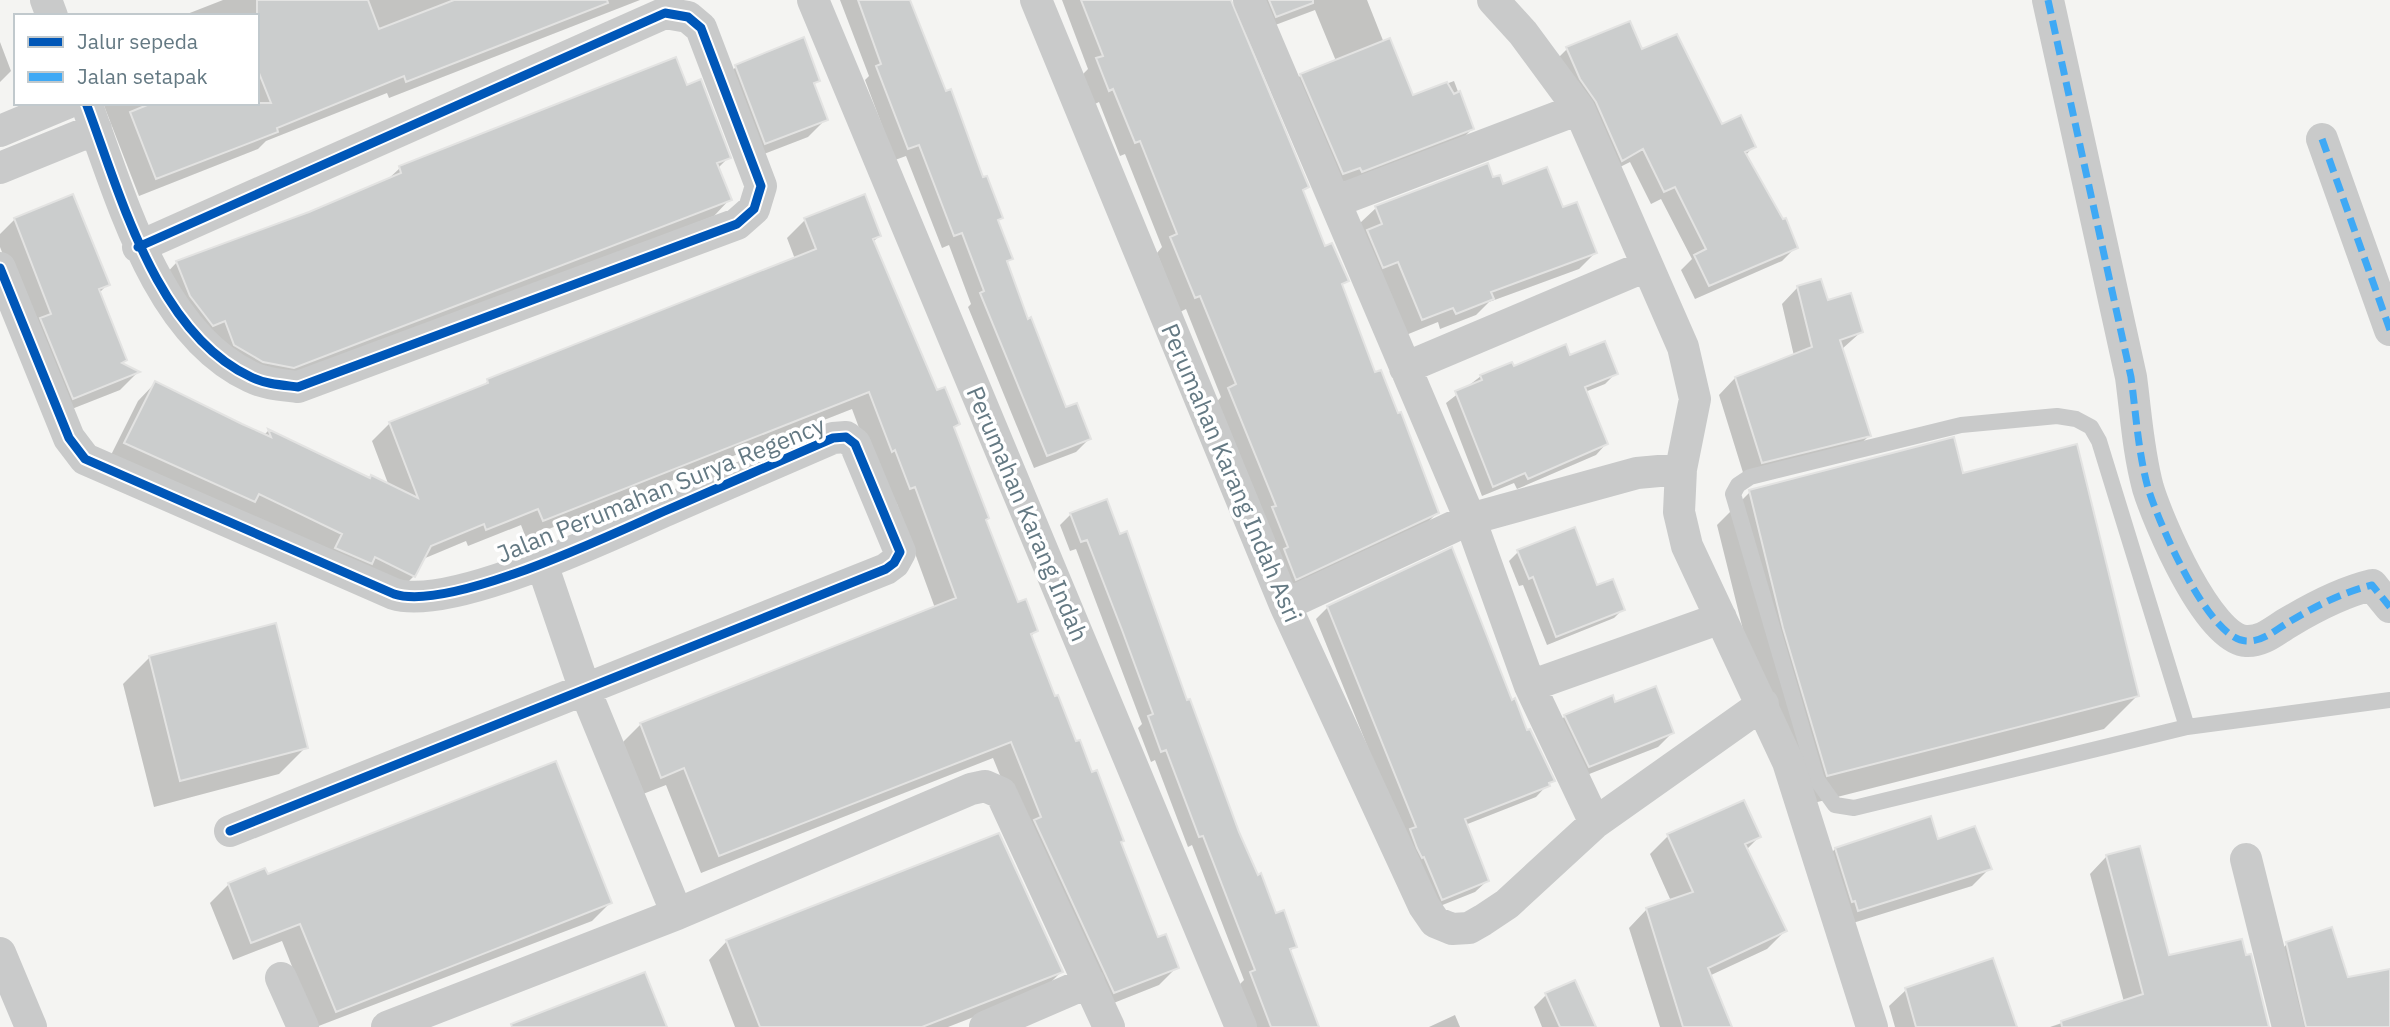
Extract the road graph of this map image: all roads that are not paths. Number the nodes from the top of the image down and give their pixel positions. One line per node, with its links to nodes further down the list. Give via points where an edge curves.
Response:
1 (813, 0): 41 (street, Perumahan Karang Indah)
2 (1036, 0): 21 (street, Perumahan Karang Indah Asri)
3 (1249, 0): 12 (street)
4 (1493, 0): 7 (street)
5 (2048, 0): 22 (street, via 2131,377 2136,431 2149,489 2175,552 2210,616 2228,634 2244,641 2264,638 2359,588 2372,585)
6 (62, 105): 9 (street)
7 (1578, 109): 12 (street); 14 (street)
8 (91, 116): 11 (street); 13 (street)
9 (0, 131)
10 (2322, 139): 16 (street)
11 (0, 168)
12 (1337, 201): 17 (street)
13 (138, 247): 13 (street, via 664,13 688,17 701,28 761,186 754,209 737,224 298,387 251,377 216,356 184,319)
14 (1646, 266): 17 (street); 18 (street, via 1683,348 1695,399)
15 (0, 268): 20 (street, Jalan Perumahan Surya Regency, via 69,438 85,459 405,598 447,594)
16 (2390, 330)
17 (1405, 368): 19 (street)
18 (1681, 468): 19 (street, via 1637,473); 23 (street, via 1679,512 1687,546)
19 (1470, 519): 21 (street); 24 (street)
20 (542, 564): 25 (street, Jalan Perumahan Surya Regency); 25 (street, Jalan Perumahan Surya Regency, via 846,436 855,444 900,552 886,569)
21 (1285, 605): 29 (street, Perumahan Karang Indah Asri, via 1435,922 1452,929 1469,928 1507,904)
22 (2390, 607)
23 (1721, 618): 24 (street); 27 (street)
24 (1530, 686): 29 (street)
25 (585, 691): 30 (street, Jalan Perumahan Surya Regency); 32 (street, Jalan Perumahan Surya Regency)
26 (2390, 700): 28 (lane)
27 (1763, 704): 29 (street); 42 (street, via 1788,762)
28 (2187, 727): 28 (lane, via 2091,426 2057,416 1961,425 1750,477 1733,494 1817,780 1835,805 1853,808)
29 (1595, 822)
30 (230, 831)
31 (2246, 859): 43 (street)
32 (677, 914): 35 (street, via 985,786 1001,793); 38 (street)
33 (0, 953): 36 (street)
34 (281, 978): 37 (street)
35 (1089, 982): 39 (street); 40 (street)
36 (31, 1027)
37 (303, 1027)
38 (387, 1027)
39 (985, 1027)
40 (1109, 1027)
41 (1241, 1027)
42 (1872, 1027)
43 (2288, 1027)

